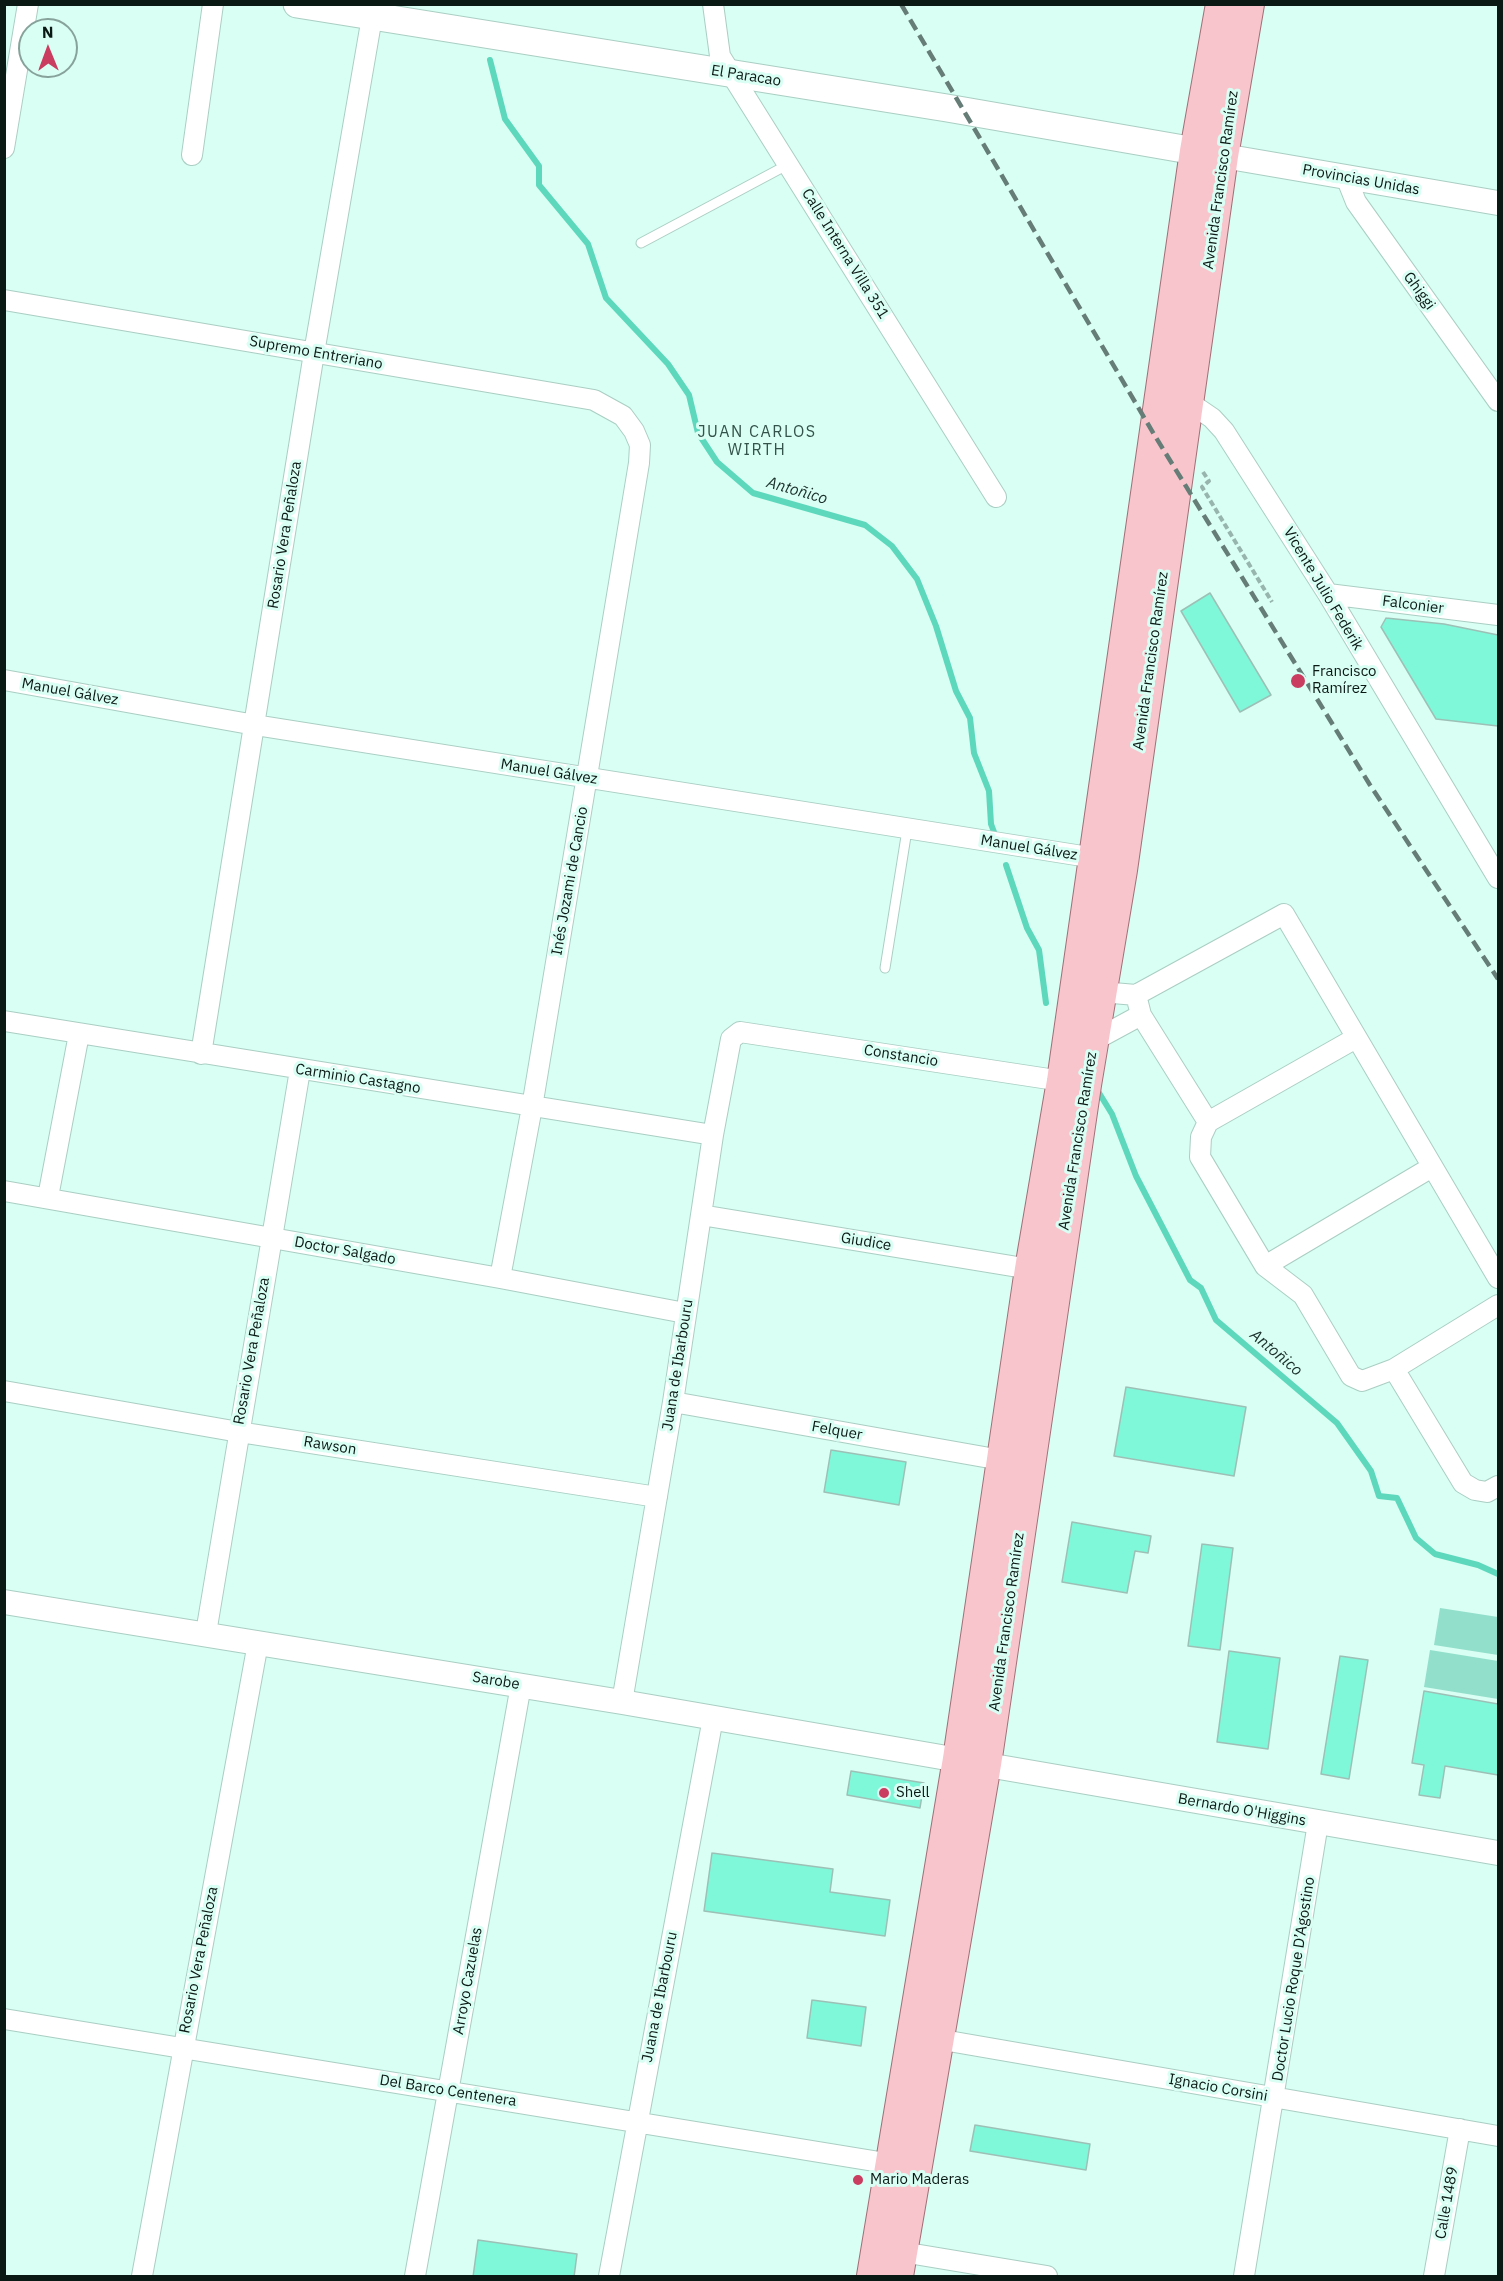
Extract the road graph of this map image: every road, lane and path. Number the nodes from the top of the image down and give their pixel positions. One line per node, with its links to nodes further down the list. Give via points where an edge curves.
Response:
1 (28, 4): 9 (street)
2 (213, 4): 11 (street)
3 (297, 4): 7 (main road, El Paracao)
4 (713, 4): 8 (street, Calle Interna Villa 351, via 720,56)
5 (1221, 4): 10 (main road, Avenida Francisco Ramírez)
6 (1249, 4): 10 (main road, Avenida Francisco Ramírez)
7 (372, 17): 8 (main road, El Paracao); 17 (street, Rosario Vera Peñaloza)
8 (734, 74): 10 (main road, El Paracao); 12 (street, Calle Interna Villa 351)
9 (4, 148)
10 (1209, 153): 13 (street, Provincias Unidas); 19 (main road, Avenida Francisco Ramírez); 30 (main road, Avenida Francisco Ramírez)
11 (192, 155)
12 (789, 164): 15 (lane); 22 (street, Calle Interna Villa 351)
13 (1346, 177): 14 (street, Provincias Unidas); 18 (street, Ghiggi, via 1356,202)
14 (1498, 203)
15 (641, 243)
16 (4, 300): 17 (street, Supremo Entreriano)
17 (314, 353): 20 (street, Supremo Entreriano, via 594,400); 27 (street, Rosario Vera Peñaloza)
18 (1498, 401)
19 (1190, 403): 21 (main road, Avenida Francisco Ramírez); 23 (street, Vicente Julio Federik, via 1212,417 1224,431)
20 (624, 416): 28 (street, Inés Jozami de Cancio, via 640,445 639,463)
21 (1184, 437): 24 (path, via 1209,482 1202,487); 33 (main road, Avenida Francisco Ramírez)
22 (996, 497)
23 (1328, 594): 25 (street, Falconier); 31 (street, Vicente Julio Federik)
24 (1272, 602)
25 (1498, 615)
26 (4, 680): 27 (street, Manuel Gálvez)
27 (255, 725): 28 (street, Manuel Gálvez); 41 (street, Rosario Vera Peñaloza)
28 (587, 779): 29 (street, Manuel Gálvez); 44 (street, Inés Jozami de Cancio)
29 (908, 830): 30 (street, Manuel Gálvez); 32 (lane)
30 (1095, 858): 43 (main road, Avenida Francisco Ramírez)
31 (1498, 878)
32 (885, 968)
33 (1101, 992): 34 (street); 40 (main road, Avenida Francisco Ramírez)
34 (1136, 994): 35 (street); 39 (street, via 1284,914)
35 (1141, 1015): 40 (street); 45 (street)
36 (4, 1021): 38 (street, Carminio Castagno)
37 (740, 1032): 43 (street, Constancio); 46 (street, Juana de Ibarbouru, via 731,1039)
38 (80, 1035): 41 (street, Carminio Castagno); 49 (street)
39 (1356, 1038): 45 (street); 47 (street)
40 (1093, 1041): 71 (main road, Avenida Francisco Ramírez)
41 (201, 1054): 42 (street, Carminio Castagno)
42 (300, 1070): 44 (street, Carminio Castagno); 51 (street, Rosario Vera Peñaloza)
43 (1062, 1081): 53 (main road, Avenida Francisco Ramírez)
44 (532, 1107): 46 (street, Carminio Castagno); 54 (street, Inés Jozami de Cancio)
45 (1208, 1122): 52 (street, via 1201,1137 1200,1157)
46 (713, 1135): 50 (street, Juana de Ibarbouru)
47 (1432, 1167): 52 (street); 55 (street)
48 (4, 1191): 49 (street, Doctor Salgado)
49 (48, 1197): 51 (street, Doctor Salgado)
50 (701, 1215): 53 (street, Giudice); 57 (street, Juana de Ibarbouru)
51 (271, 1238): 54 (street, Doctor Salgado); 61 (street, Rosario Vera Peñaloza)
52 (1264, 1266): 58 (street, via 1304,1295 1351,1376 1362,1381)
53 (1030, 1269): 62 (main road, Avenida Francisco Ramírez)
54 (500, 1278): 57 (street, Doctor Salgado)
55 (1498, 1278)
56 (1498, 1305): 58 (street)
57 (685, 1313): 60 (street, Juana de Ibarbouru)
58 (1394, 1369): 63 (street, via 1463,1483 1487,1492)
59 (4, 1391): 61 (street, Rawson)
60 (673, 1402): 62 (street, Felquer); 64 (street, Juana de Ibarbouru)
61 (238, 1432): 64 (street, Rawson); 66 (street, Rosario Vera Peñaloza)
62 (1002, 1460): 71 (main road, Avenida Francisco Ramírez)
63 (1498, 1486)
64 (657, 1497): 69 (street, Juana de Ibarbouru)
65 (4, 1602): 66 (street, Sarobe)
66 (206, 1633): 67 (street, Sarobe)
67 (258, 1643): 68 (street, Sarobe); 76 (street, Rosario Vera Peñaloza)
68 (521, 1685): 69 (street, Sarobe); 77 (street, Arroyo Cazuelas)
69 (622, 1702): 70 (street, Sarobe)
70 (712, 1718): 71 (street, Sarobe); 79 (street, Juana de Ibarbouru)
71 (972, 1761): 72 (street, Bernardo O'Higgins); 75 (main road, Avenida Francisco Ramírez); 82 (main road, Avenida Francisco Ramírez)
72 (1318, 1823): 73 (street, Bernardo O'Higgins); 78 (street, Doctor Lucio Roque D’Agostino)
73 (1498, 1853)
74 (4, 2019): 76 (street, Del Barco Centenera)
75 (937, 2039): 78 (street, Ignacio Corsini); 83 (main road, Avenida Francisco Ramírez)
76 (183, 2048): 77 (street, Del Barco Centenera); 84 (street, Rosario Vera Peñaloza)
77 (448, 2092): 79 (street, Del Barco Centenera); 85 (street, Arroyo Cazuelas)
78 (1275, 2098): 80 (street, Ignacio Corsini); 89 (street, Doctor Lucio Roque D’Agostino)
79 (637, 2122): 82 (street, Del Barco Centenera); 86 (street, Juana de Ibarbouru)
80 (1460, 2129): 81 (street, Ignacio Corsini); 90 (street, Calle 1489)
81 (1498, 2136)
82 (892, 2164): 87 (main road, Avenida Francisco Ramírez)
83 (900, 2264): 88 (street)
84 (142, 2277)
85 (415, 2277)
86 (609, 2277)
87 (872, 2277)
88 (1047, 2277)
89 (1244, 2277)
90 (1434, 2277)

